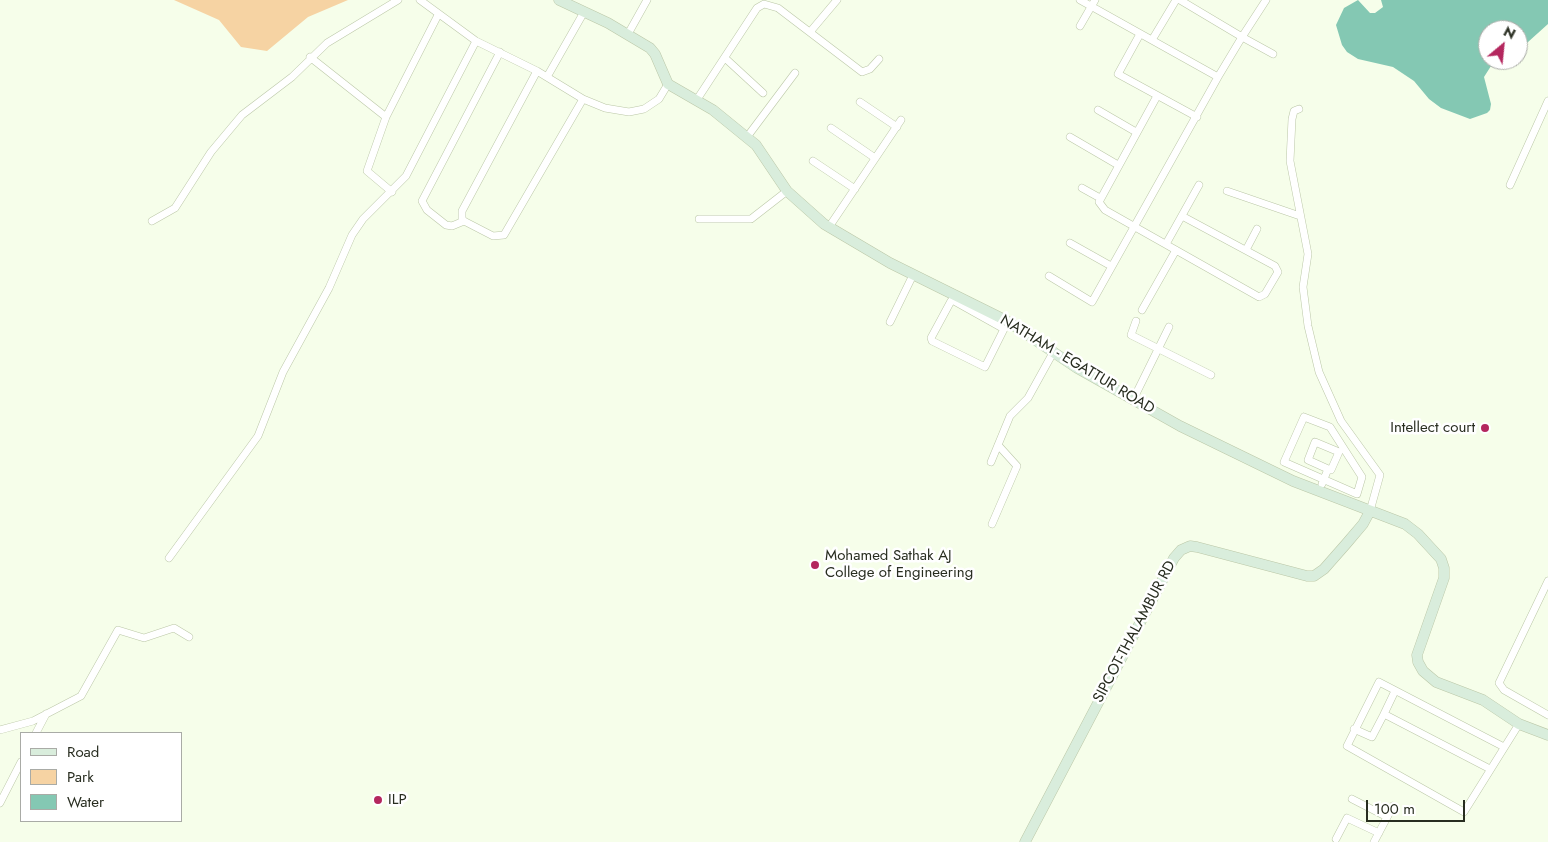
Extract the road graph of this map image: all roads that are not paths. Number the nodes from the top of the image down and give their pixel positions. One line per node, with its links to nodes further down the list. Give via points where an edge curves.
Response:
1 (398, 0): 22 (street, via 337,35)
2 (420, 0): 12 (street)
3 (559, 0): 11 (street)
4 (647, 0): 15 (street)
5 (837, 0): 14 (street)
6 (1080, 0): 10 (street)
7 (1176, 0): 18 (street)
8 (1180, 0): 17 (street)
9 (1266, 0): 17 (street)
10 (1093, 3): 13 (street); 16 (street)
11 (584, 12): 15 (street); 27 (street)
12 (438, 16): 19 (street); 38 (street)
13 (1080, 26)
14 (810, 32): 23 (street, via 778,8 764,4 757,8); 24 (street, via 862,72)
15 (628, 34): 29 (street, via 655,54)
16 (1140, 34): 18 (street); 31 (street, via 1118,74)
17 (1242, 36): 21 (street); 28 (street)
18 (1152, 40): 28 (street)
19 (476, 41): 20 (street); 55 (street, via 406,176)
20 (500, 52): 25 (street); 61 (street, via 422,201 427,210 446,225)
21 (1273, 54)
22 (310, 57): 38 (street); 60 (street, via 292,77 242,115 226,132 174,208)
23 (725, 58): 30 (street); 33 (street)
24 (879, 59)
25 (537, 71): 27 (street); 61 (street, via 462,211)
26 (795, 73): 44 (street)
27 (547, 77): 32 (street)
28 (1218, 77): 39 (street)
29 (668, 84): 32 (street, via 659,99 644,110 629,112 605,108); 33 (street, NATHAM - EGATTUR ROAD)
30 (763, 93)
31 (1156, 96): 39 (street); 43 (street)
32 (583, 99): 61 (street, via 504,235 493,236)
33 (696, 101): 44 (street, NATHAM - EGATTUR ROAD)
34 (1548, 101): 50 (street)
35 (860, 102): 41 (street)
36 (1299, 108): 58 (street, SIPCOT-THALAMBUR RD, via 1294,111 1292,120 1290,161)
37 (1098, 110): 43 (street)
38 (386, 117): 55 (street, via 367,171)
39 (1197, 117): 63 (street)
40 (901, 120): 41 (street)
41 (897, 127): 46 (street)
42 (831, 128): 46 (street)
43 (1136, 132): 48 (street)
44 (747, 137): 53 (street, NATHAM - EGATTUR ROAD)
45 (1070, 137): 48 (street)
46 (876, 158): 52 (street)
47 (813, 160): 52 (street)
48 (1118, 164): 56 (street)
49 (1198, 185): 57 (street)
50 (1510, 185)
51 (1082, 188): 56 (street)
52 (855, 189): 62 (street)
53 (787, 191): 59 (street, via 751,219); 62 (street, NATHAM - EGATTUR ROAD)
54 (1227, 191): 58 (street)
55 (392, 192): 89 (street, via 363,219 352,235 329,288 284,372 258,436)
56 (1100, 198): 63 (street, via 1105,210)
57 (1182, 216): 66 (street); 68 (street)
58 (1300, 216): 87 (street, SIPCOT-THALAMBUR RD, via 1308,254 1303,287 1319,372 1340,421 1380,475)
59 (699, 219)
60 (152, 221)
61 (464, 221)
62 (829, 227): 70 (street, NATHAM - EGATTUR ROAD)
63 (1134, 227): 66 (street); 69 (street)
64 (1257, 229): 68 (street)
65 (1070, 243): 69 (street)
66 (1166, 244): 67 (street)
67 (1176, 250): 68 (street, via 1259,297 1278,270); 73 (street)
68 (1246, 250)
69 (1111, 266): 71 (street, via 1092,302)
70 (913, 275): 72 (street, NATHAM - EGATTUR ROAD); 75 (street)
71 (1049, 276)
72 (956, 299): 76 (street, NATHAM - EGATTUR ROAD); 76 (street, via 951,301 932,341 985,367)
73 (1142, 310)
74 (1136, 321): 78 (street, via 1131,335)
75 (890, 322)
76 (1005, 324): 79 (street, NATHAM - EGATTUR ROAD)
77 (1170, 327): 78 (street)
78 (1158, 348): 80 (street); 81 (street)
79 (1054, 350): 81 (street, NATHAM - EGATTUR ROAD, via 1077,368); 82 (street, via 1028,398 1010,416)
80 (1211, 375)
81 (1133, 400): 86 (street, NATHAM - EGATTUR ROAD)
82 (998, 445): 83 (street); 88 (street, via 1017,466)
83 (991, 462)
84 (1328, 469): 84 (street, via 1308,460 1315,442 1339,452 1332,470); 85 (street)
85 (1324, 481): 85 (street, via 1357,494 1362,477 1330,427 1304,417 1284,462); 86 (street)
86 (1319, 492): 87 (street, NATHAM - EGATTUR ROAD)
87 (1370, 511): 96 (street, NATHAM - EGATTUR ROAD, via 1405,524 1418,534 1444,568 1444,578 1418,655 1423,670 1436,682 1489,703); 110 (street, SIPCOT-THALAMBUR RD, via 1346,544 1314,576 1190,546 1181,550)
88 (992, 524)
89 (169, 558)
90 (1548, 581): 95 (street, via 1499,683 1504,690)
91 (189, 637): 93 (street, via 174,628 144,638 118,630 81,696)
92 (1395, 691): 94 (street); 97 (street, via 1377,682); 101 (street)
93 (46, 714): 98 (street); 99 (street)
94 (1384, 714): 97 (street, via 1372,737); 103 (street)
95 (1548, 715)
96 (1519, 724): 100 (street, NATHAM - EGATTUR ROAD); 101 (street)
97 (1354, 729): 103 (street, via 1348,748 1463,812)
98 (0, 730)
99 (37, 732)
100 (1548, 735)
101 (1504, 747): 103 (street)
102 (20, 764): 105 (street)
103 (1490, 769)
104 (1352, 799): 107 (street)
105 (0, 803)
106 (1393, 806): 107 (street)
107 (1387, 817): 108 (street)
108 (1379, 833): 109 (street, via 1347,818); 111 (street)
109 (1336, 839)
110 (1025, 842)
111 (1374, 842)

